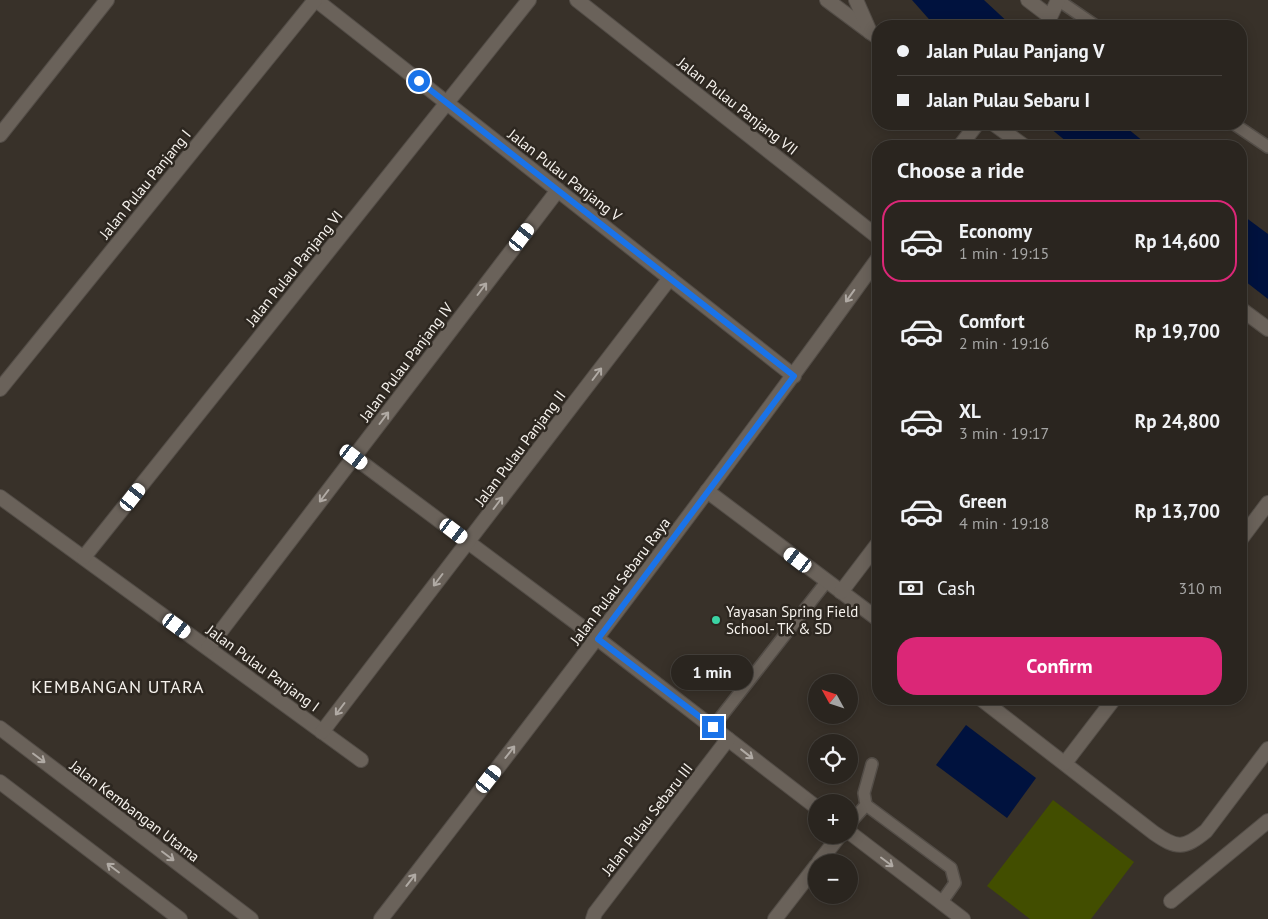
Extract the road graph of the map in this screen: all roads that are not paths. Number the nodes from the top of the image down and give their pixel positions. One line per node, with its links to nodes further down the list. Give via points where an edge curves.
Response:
1 (107, 0): 18 (street)
2 (315, 0): 14 (street, Jalan Pulau Panjang V); 29 (street, Jalan Pulau Panjang I)
3 (529, 0): 14 (street, Jalan Pulau Panjang VI)
4 (577, 0): 23 (street, Jalan Pulau Panjang VII)
5 (827, 0): 13 (street)
6 (856, 0): 12 (street)
7 (1028, 0): 9 (street)
8 (1058, 0): 10 (street); 11 (lane)
9 (1046, 20)
10 (1048, 20)
11 (1087, 20)
12 (872, 31)
13 (872, 34)
14 (447, 103): 22 (street, Jalan Pulau Panjang V); 37 (street, Jalan Pulau Panjang VI)
15 (972, 130): 19 (street)
16 (1002, 130): 20 (street)
17 (1242, 130): 21 (lane)
18 (0, 134)
19 (965, 140)
20 (1016, 140)
21 (1268, 148)
22 (558, 190): 25 (street, Jalan Pulau Panjang V); 30 (street, Jalan Pulau Panjang IV, one-way to 22)
23 (872, 232)
24 (872, 267): 28 (street, Jalan Pulau Sebaru Raya, one-way to 28)
25 (670, 278): 28 (street, Jalan Pulau Panjang V); 35 (street, Jalan Pulau Panjang II, one-way to 25)
26 (1247, 313): 27 (street)
27 (1268, 329)
28 (794, 376): 31 (street, Jalan Pulau Sebaru Raya)
29 (0, 389)
30 (354, 457): 35 (street); 42 (street, Jalan Pulau Panjang IV, one-way to 42)
31 (707, 491): 38 (street); 41 (street, Jalan Pulau Sebaru Raya)
32 (0, 496): 37 (street, Jalan Pulau Panjang I)
33 (1268, 503): 34 (street)
34 (1247, 531)
35 (468, 542): 41 (street); 47 (street, Jalan Pulau Panjang II, one-way to 47)
36 (872, 551): 39 (street)
37 (84, 557): 42 (street, Jalan Pulau Panjang I)
38 (827, 581): 39 (street); 45 (lane)
39 (841, 592): 40 (street)
40 (872, 615)
41 (598, 639): 45 (street); 67 (street, Jalan Pulau Sebaru Raya, one-way to 41)
42 (208, 648): 47 (street, Jalan Pulau Panjang I)
43 (989, 705): 52 (street)
44 (1109, 705): 52 (street)
45 (713, 727): 48 (street)
46 (0, 728): 64 (street, Jalan Kembangan Utama, one-way to 64)
47 (322, 732): 50 (street, Jalan Pulau Panjang I)
48 (728, 739): 54 (street, one-way to 54); 68 (street, Jalan Pulau Sebaru III)
49 (1268, 749): 52 (street, via 1206,831 1194,842 1181,846 1168,843)
50 (361, 760)
51 (872, 764): 55 (lane, via 864,793)
52 (1065, 764)
53 (0, 782): 66 (street, one-way to 53)
54 (808, 801)
55 (866, 805): 56 (lane); 63 (lane, via 951,868 955,884)
56 (858, 814)
57 (1268, 821): 62 (street)
58 (858, 839): 63 (street, one-way to 63)
59 (833, 844): 60 (street)
60 (825, 854)
61 (808, 876): 69 (street)
62 (1171, 901)
63 (941, 903): 65 (street)
64 (245, 917)
65 (958, 918)
66 (180, 919)
67 (381, 919)
68 (592, 919)
69 (775, 919)

